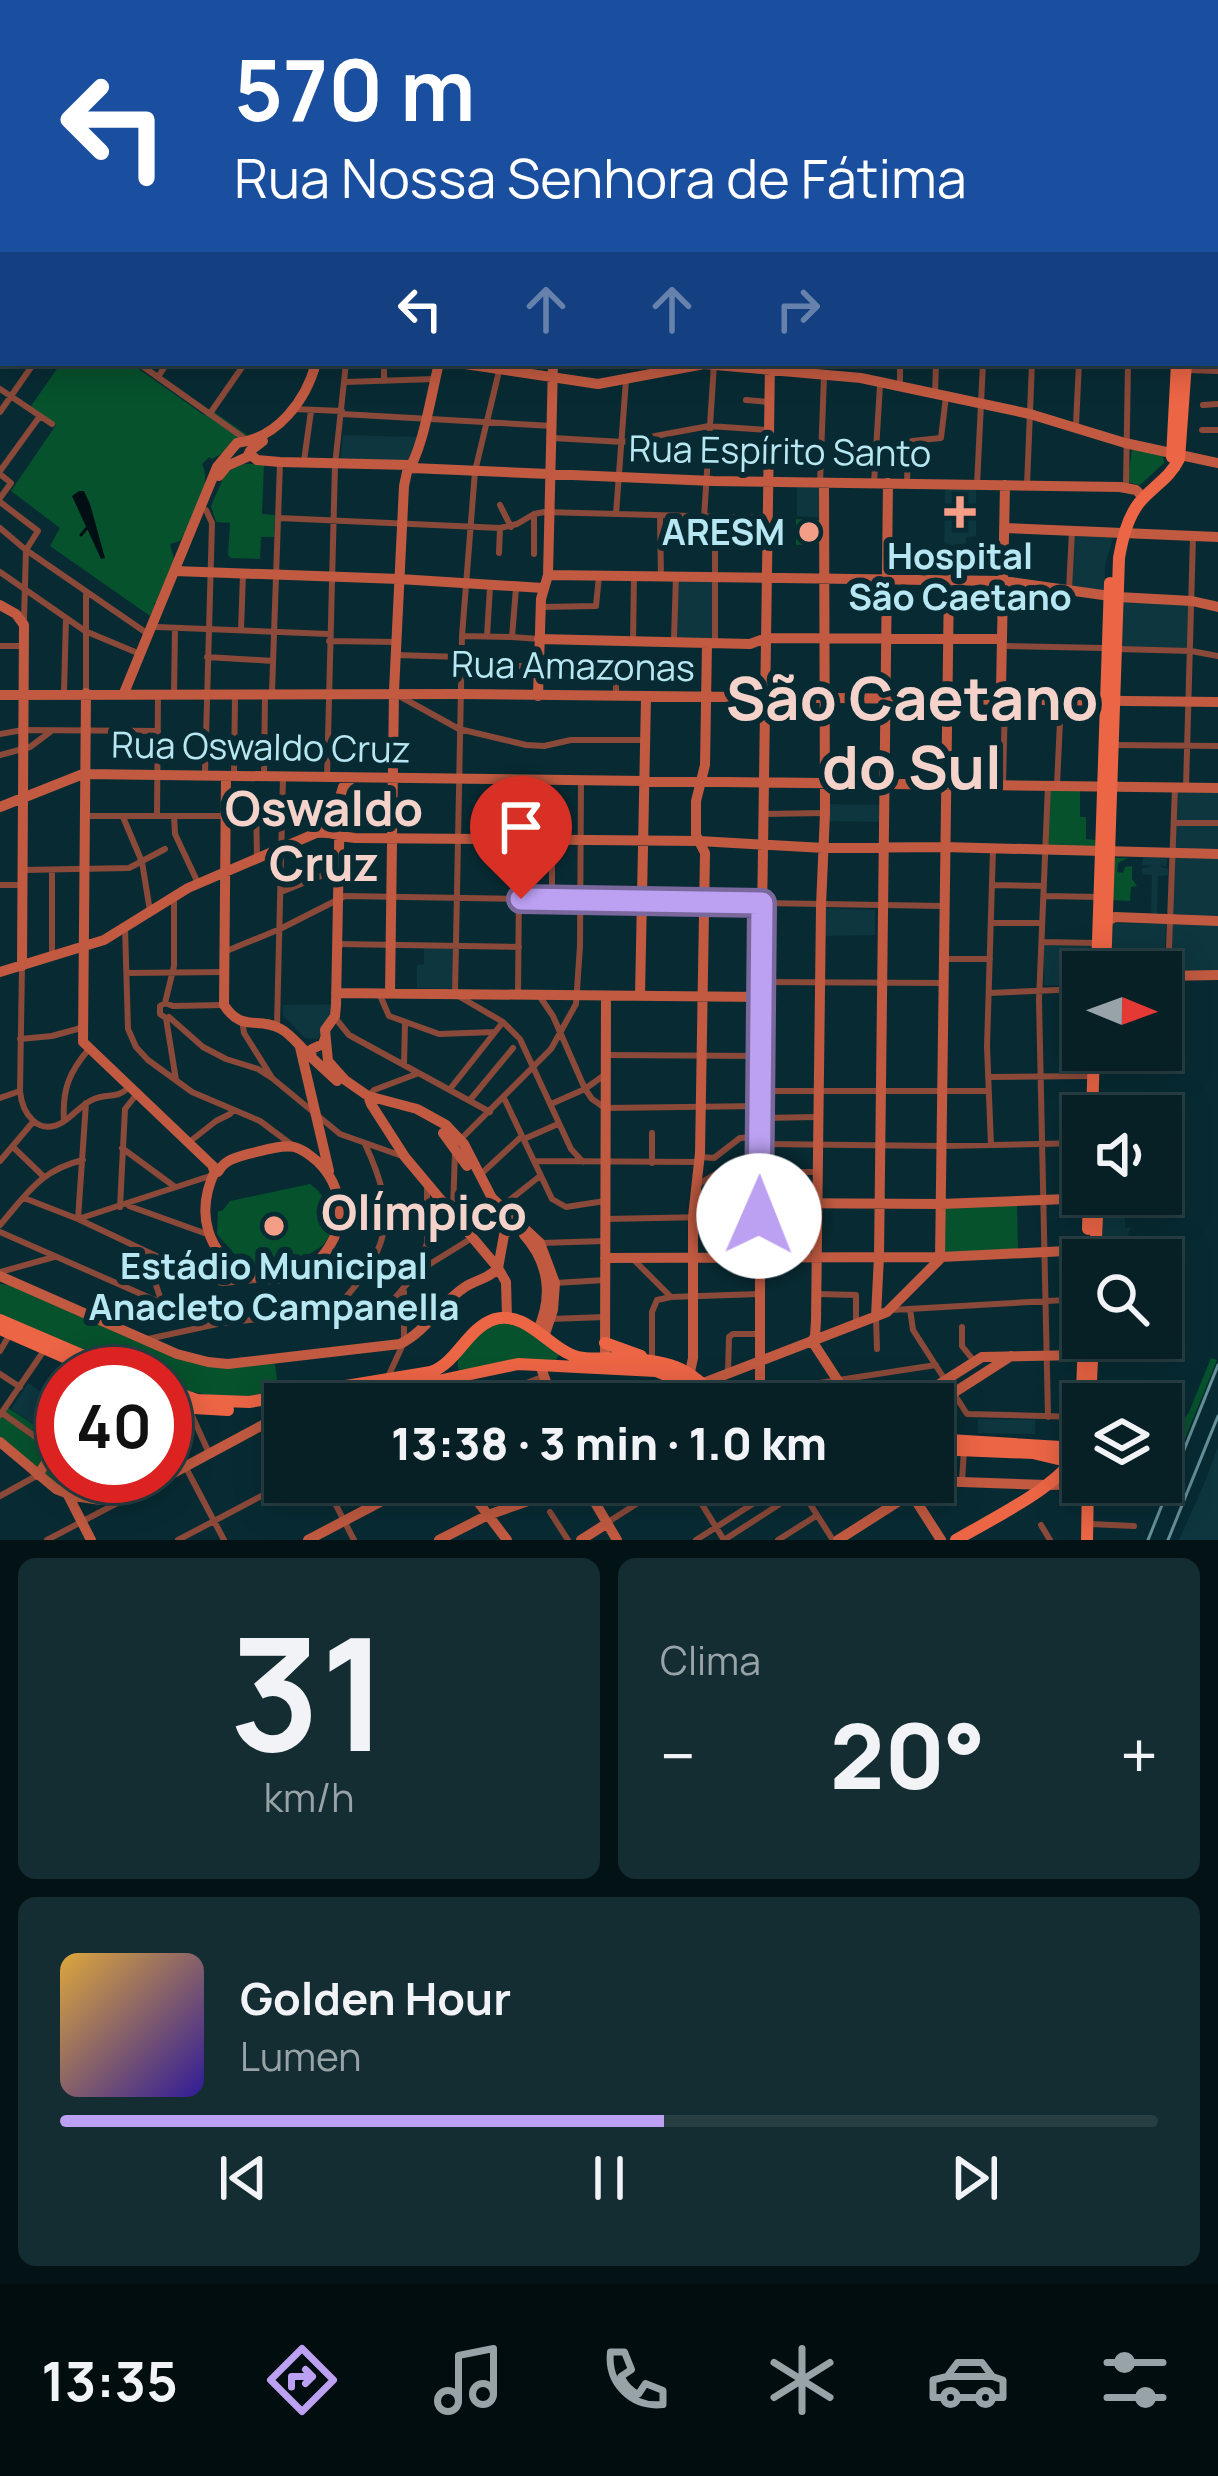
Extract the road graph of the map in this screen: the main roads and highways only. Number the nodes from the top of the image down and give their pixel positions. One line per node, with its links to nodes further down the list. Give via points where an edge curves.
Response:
1 (1181, 366): 2 (main road, via 1176,455 1131,490 1112,556)
2 (1111, 701): 3 (main road); 3 (main road)
3 (1108, 786): 4 (main road)
4 (1105, 851): 5 (main road); 6 (main road)
5 (1099, 951)
6 (1103, 951)
7 (0, 1320): 11 (main road)
8 (5, 1331): 10 (main road)
9 (605, 1342): 14 (main road)
10 (41, 1347)
11 (63, 1347)
12 (561, 1349): 13 (main road, via 507,1318 479,1329); 14 (main road, via 581,1358); 15 (main road)
13 (453, 1358): 16 (main road); 18 (main road)
14 (650, 1360): 17 (main road)
15 (556, 1365): 16 (main road); 17 (main road)
16 (461, 1376): 19 (main road)
17 (702, 1382)
18 (390, 1383)
19 (395, 1383)
20 (192, 1400): 21 (main road)
21 (264, 1400)
22 (192, 1406): 23 (main road)
23 (264, 1409)
24 (954, 1440): 25 (main road)
25 (1062, 1447)
26 (954, 1450): 27 (main road)
27 (1062, 1460)
28 (1062, 1475): 29 (main road)
29 (956, 1540)

